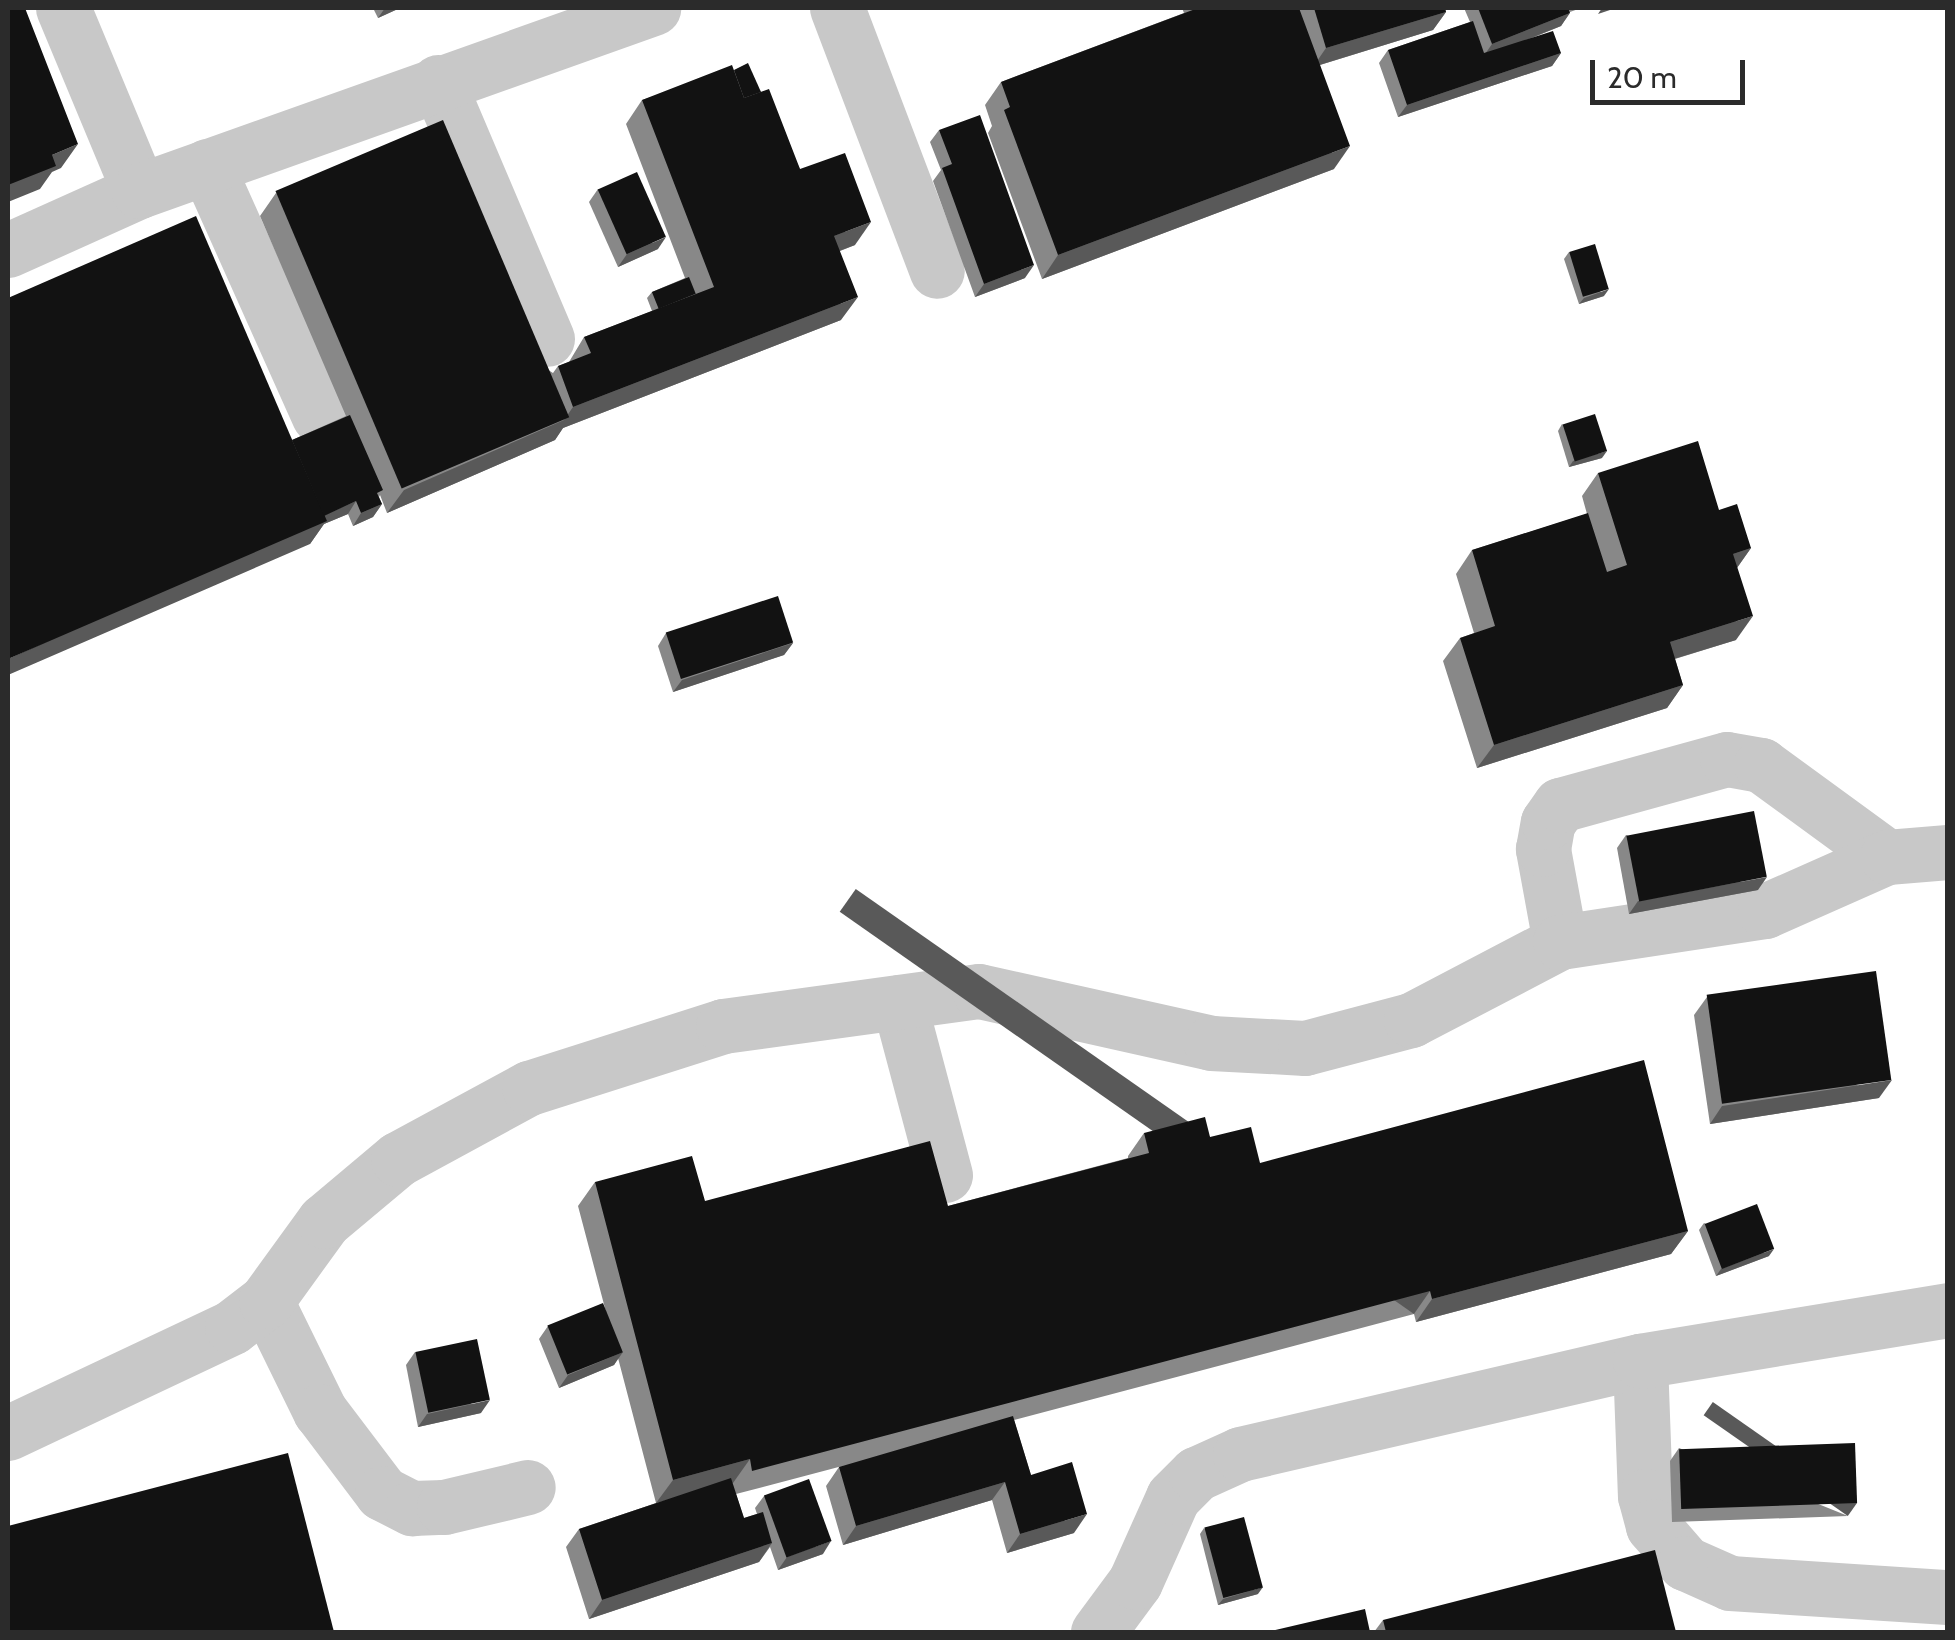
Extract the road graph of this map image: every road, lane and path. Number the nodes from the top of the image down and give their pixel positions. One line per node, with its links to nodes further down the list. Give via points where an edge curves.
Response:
1 (63, 8): 6 (lane)
2 (653, 8): 4 (lane)
3 (837, 8): 8 (lane)
4 (438, 82): 5 (lane); 9 (lane)
5 (207, 166): 6 (lane); 10 (lane)
6 (139, 191): 7 (lane)
7 (8, 250)
8 (937, 271)
9 (548, 339)
10 (319, 416)
11 (1948, 852): 12 (lane)
12 (1887, 857): 13 (lane, via 1766,911); 13 (lane, via 1761,765 1727,760 1560,805 1543,849)
13 (1560, 942): 14 (lane, via 1411,1020 1304,1048 1211,1043 979,991)
14 (900, 1002): 15 (lane); 16 (lane, via 723,1026 529,1088 398,1158 324,1220)
15 (945, 1175)
16 (266, 1302): 19 (lane, via 204,1343); 20 (lane, via 320,1411 382,1493 412,1508 444,1507)
17 (1948, 1310): 18 (lane)
18 (1640, 1361): 21 (lane, via 1645,1496 1653,1526 1685,1563 1730,1583); 22 (lane, via 1216,1464 1173,1497 1135,1582)
19 (8, 1432)
20 (528, 1488)
21 (1948, 1597)
22 (1098, 1632)

